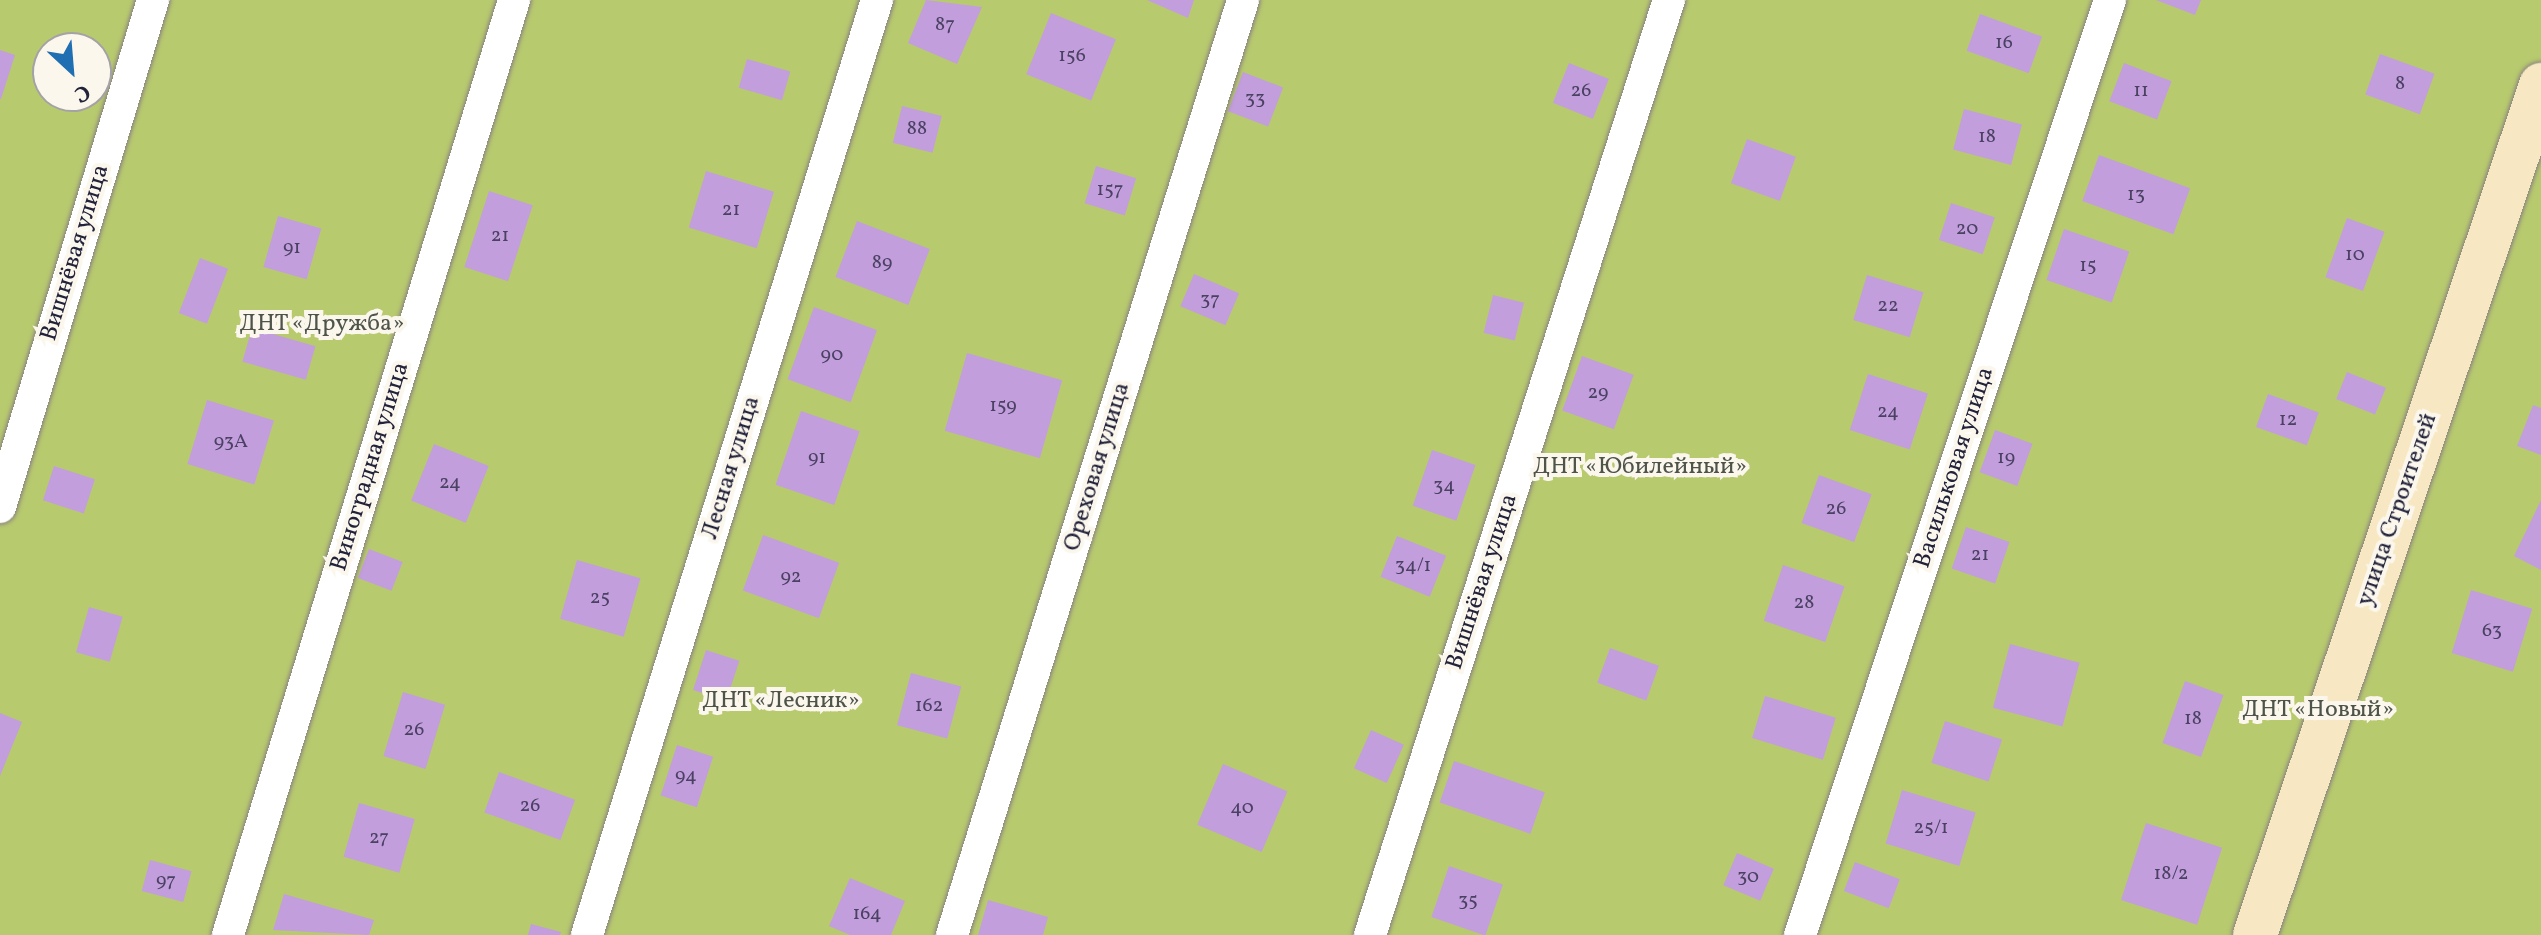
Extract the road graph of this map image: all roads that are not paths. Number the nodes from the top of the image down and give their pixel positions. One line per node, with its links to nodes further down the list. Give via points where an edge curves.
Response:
1 (153, 0): 8 (street, Вишнёвая улица)
2 (514, 0): 9 (street, Виноградная улица)
3 (877, 0): 10 (street, Лесная улица)
4 (1243, 0): 11 (street, Ореховая улица)
5 (1669, 0): 12 (street, Вишнёвая улица)
6 (2110, 0): 13 (street, Васильковая улица)
7 (2541, 85): 14 (street, улица Строителей)
8 (0, 507)
9 (228, 935)
10 (587, 935)
11 (952, 935)
12 (1370, 935)
13 (1800, 935)
14 (2255, 935)

